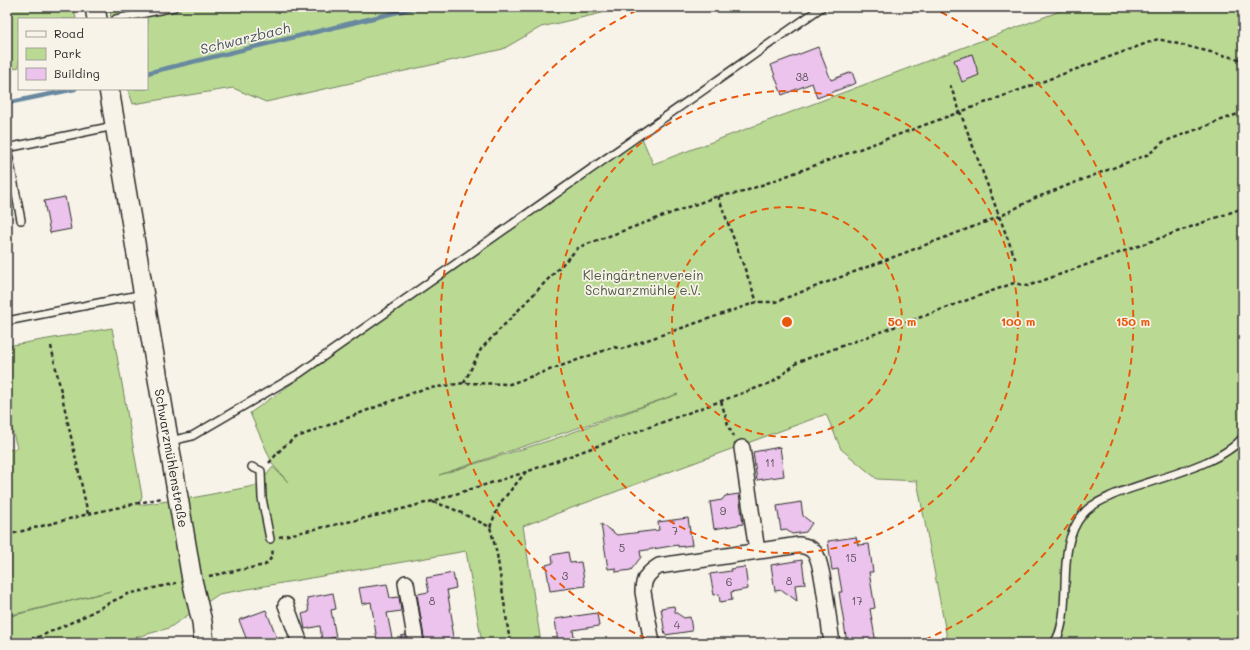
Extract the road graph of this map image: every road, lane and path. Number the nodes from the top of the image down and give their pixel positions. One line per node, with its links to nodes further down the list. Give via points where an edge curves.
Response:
1 (95, 7): 4 (street)
2 (174, 7): 5 (lane)
3 (822, 7): 24 (lane, via 300,373 192,436)
4 (97, 18)
5 (121, 18)
6 (1243, 60): 9 (path, via 1158,39)
7 (950, 85): 9 (path)
8 (110, 92): 11 (street, Schwarzmühlenstraße)
9 (961, 111): 12 (path, via 740,193); 14 (path)
10 (1243, 112): 14 (path, via 1163,142 1149,154 1035,198)
11 (116, 126): 15 (lane, via 8,148); 17 (street, Schwarzmühlenstraße)
12 (718, 196): 18 (path); 21 (path, via 578,247 481,349)
13 (1243, 208): 22 (path, via 1028,286 1014,283 798,362 773,382)
14 (999, 217): 16 (path); 18 (path, via 775,302)
15 (21, 220)
16 (1016, 261)
17 (144, 294): 19 (lane); 24 (street, Schwarzmühlenstraße)
18 (757, 302): 21 (path, via 621,349 614,347 510,384)
19 (7, 321)
20 (51, 346): 31 (path)
21 (464, 383): 27 (path, via 423,389 295,438)
22 (721, 402): 25 (path, via 729,428); 28 (path)
23 (1243, 438): 49 (lane, via 1238,445 1222,455 1119,493 1099,502 1083,514 1072,531 1068,550 1064,611 1060,633)
24 (170, 441): 29 (street, Schwarzmühlenstraße)
25 (742, 448): 35 (street)
26 (252, 467): 27 (lane)
27 (261, 471): 34 (lane, via 262,498)
28 (526, 472): 30 (path); 32 (path, via 500,503)
29 (178, 494): 31 (path); 36 (street, Schwarzmühlenstraße)
30 (433, 501): 32 (path); 34 (path, via 329,527)
31 (88, 514): 33 (path)
32 (490, 527): 46 (path, via 497,554)
33 (7, 535)
34 (270, 538): 36 (path, via 273,552 271,560 265,565)
35 (757, 551): 47 (street, via 659,566 650,571 643,584 643,592); 48 (street, via 799,545 814,552 821,573)
36 (192, 580): 39 (street, Schwarzmühlenstraße); 41 (path, via 128,594 41,636)
37 (406, 583): 45 (street)
38 (286, 605): 44 (street)
39 (202, 622): 42 (street, Schwarzmühlenstraße); 43 (street, Schwarzmühlenstraße)
40 (1243, 637): 50 (path)
41 (17, 643)
42 (204, 643)
43 (211, 643)
44 (300, 643)
45 (416, 643)
46 (510, 643)
47 (652, 643)
48 (832, 643)
49 (1054, 643)
50 (1204, 643)

